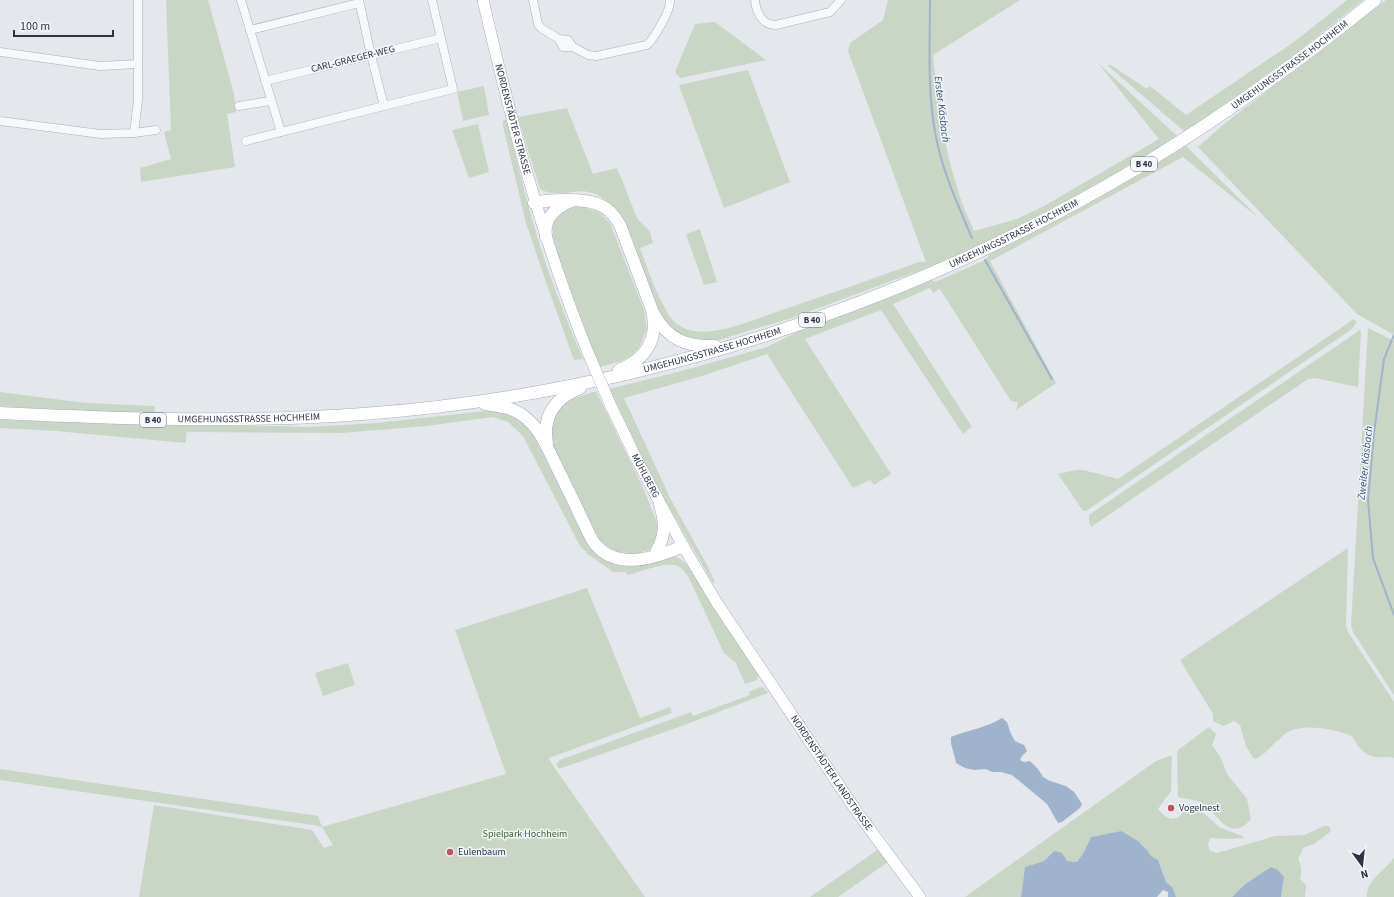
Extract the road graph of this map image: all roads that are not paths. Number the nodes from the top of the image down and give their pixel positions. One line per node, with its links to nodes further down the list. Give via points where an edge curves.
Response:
1 (138, 0): 15 (street)
2 (241, 0): 11 (street)
3 (432, 0): 12 (street)
4 (483, 0): 26 (main road, NORDENSTÄDTER STRASSE)
5 (533, 0): 6 (street, via 538,24 558,39 563,47 573,47 596,56 647,45 669,8)
6 (670, 0)
7 (755, 0): 8 (street, via 758,15 769,24 776,25 830,12)
8 (841, 0)
9 (1375, 0): 30 (main road, UMGEHUNGSSTRASSE HOCHHEIM / B 40, via 1232,107 1140,166 1071,206 972,255 891,290 812,320)
10 (359, 1): 11 (street); 14 (street)
11 (250, 30): 16 (street)
12 (441, 38): 14 (street, CARL-GRAEGER-WEG); 19 (street, via 453,89)
13 (0, 52): 15 (street, via 100,66)
14 (371, 55): 16 (street, CARL-GRAEGER-WEG); 19 (street)
15 (138, 64): 23 (street, via 138,100)
16 (265, 81): 17 (street)
17 (270, 101): 18 (street); 22 (street)
18 (239, 106)
19 (384, 106): 22 (street)
20 (0, 121): 23 (street, via 101,134)
21 (156, 130): 23 (street)
22 (281, 132): 24 (street)
23 (134, 133)
24 (246, 142)
25 (575, 200): 26 (main road, via 548,200); 27 (main road); 29 (main road, via 589,200 600,204 617,220)
26 (535, 205): 27 (main road, via 547,210); 28 (main road, NORDENSTÄDTER STRASSE)
27 (561, 205): 28 (main road, via 548,219)
28 (546, 237): 31 (main road, NORDENSTÄDTER STRASSE, via 563,290)
29 (652, 310): 30 (main road, via 665,330 684,343 700,347); 33 (main road, via 653,333 644,354 633,364)
30 (732, 346): 32 (main road, UMGEHUNGSSTRASSE HOCHHEIM / B 40)
31 (589, 355): 37 (main road, MÜHLBERG, bridge, via 636,460)
32 (608, 378): 33 (main road, B 40); 36 (main road, via 570,392 556,404 546,426)
33 (592, 381): 34 (main road, B 40)
34 (474, 402): 35 (main road, UMGEHUNGSSTRASSE HOCHHEIM / B 40, via 366,414 246,420 99,418); 36 (main road, via 505,407 522,415 537,429)
35 (0, 413)
36 (549, 450): 40 (main road, via 598,548 607,555 619,559 632,561)
37 (660, 505): 38 (main road, MÜHLBERG); 39 (main road, via 665,524 661,543)
38 (683, 546): 39 (main road, via 670,544); 40 (main road); 41 (main road, MÜHLBERG)
39 (656, 550): 40 (main road)
40 (645, 558)
41 (746, 647): 42 (main road, NORDENSTÄDTER LANDSTRASSE, via 857,812)
42 (920, 897)

